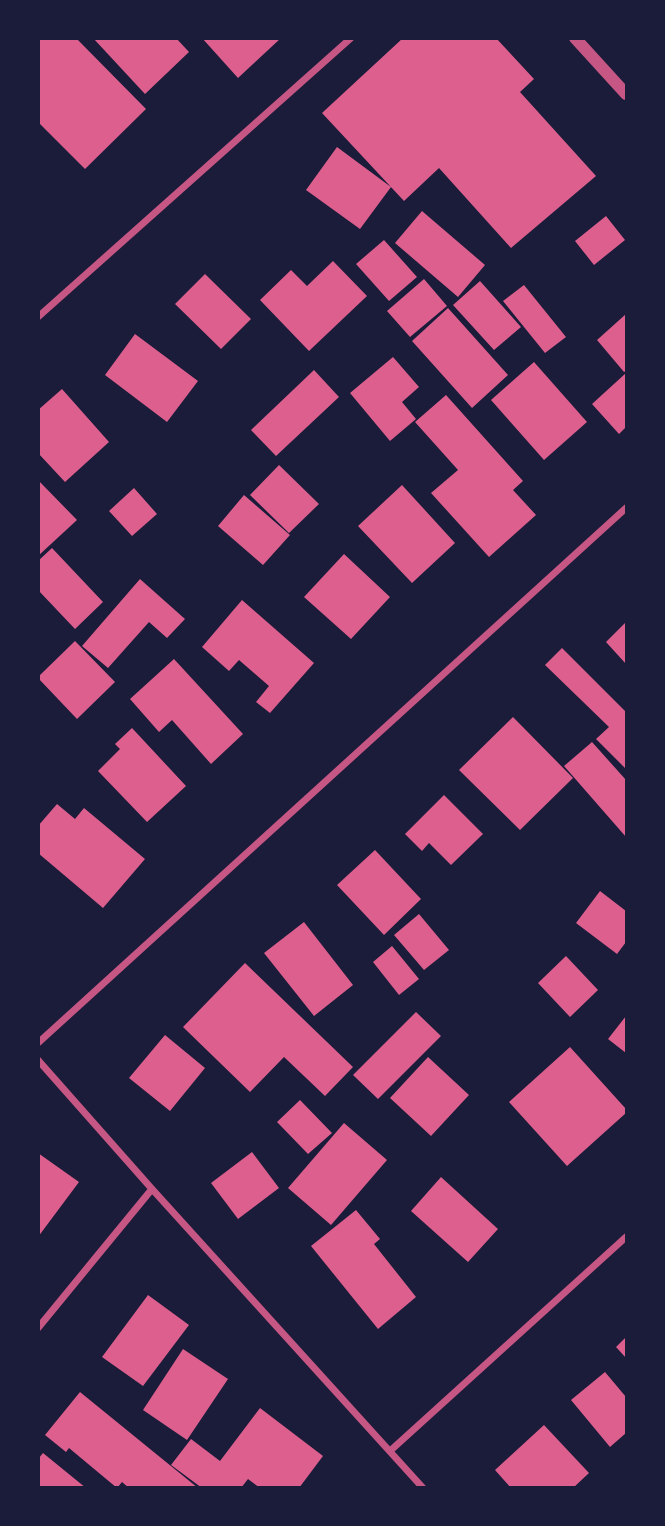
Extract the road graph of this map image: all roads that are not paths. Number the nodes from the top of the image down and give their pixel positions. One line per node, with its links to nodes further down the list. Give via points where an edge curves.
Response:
1 (351, 38): 4 (street)
2 (575, 38): 3 (street)
3 (626, 94)
4 (38, 317)
5 (626, 508): 6 (street)
6 (38, 1043)
7 (38, 1060): 8 (street)
8 (152, 1189): 10 (street); 11 (street)
9 (626, 1237): 11 (street)
10 (38, 1328)
11 (390, 1451): 12 (street)
12 (423, 1488)

